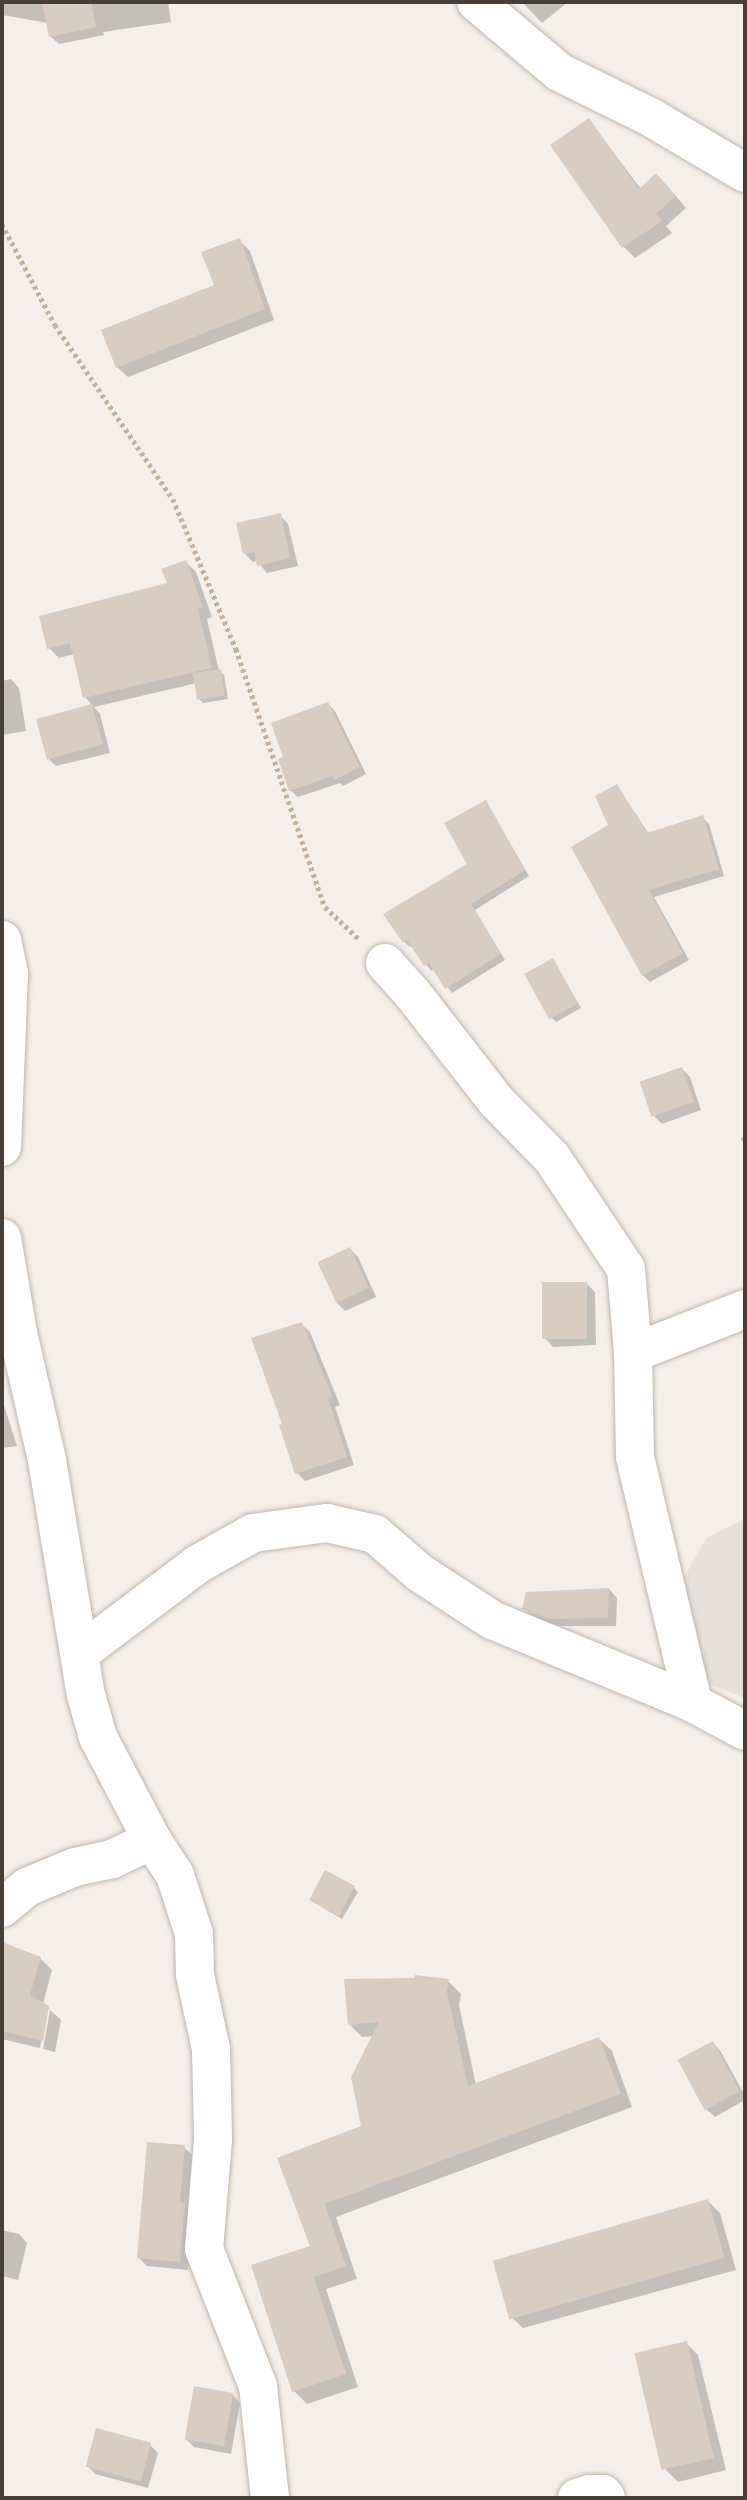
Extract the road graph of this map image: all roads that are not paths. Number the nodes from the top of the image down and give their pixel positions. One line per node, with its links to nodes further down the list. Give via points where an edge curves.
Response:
1 (476, 2): 2 (street, via 559,72 652,118)
2 (745, 173)
3 (2, 940): 5 (street, via 9,974)
4 (385, 963): 8 (street, via 497,1102 552,1158 626,1269)
5 (2, 1147)
6 (2, 1238): 9 (street)
7 (745, 1309): 8 (street)
8 (633, 1353): 10 (street, via 635,1457)
9 (80, 1653): 10 (street, via 198,1564 253,1533 327,1523 375,1534 420,1573 492,1620); 12 (street, via 98,1737)
10 (693, 1703): 11 (street)
11 (745, 1731)
12 (152, 1840): 13 (street, via 112,1859 75,1867 27,1887); 14 (street, via 175,1875 194,1934 195,1975 211,2049 213,2140 204,2249 258,2386)
13 (2, 1908)
14 (271, 2498)
15 (577, 2498): 16 (street, via 590,2494)
16 (606, 2498)

